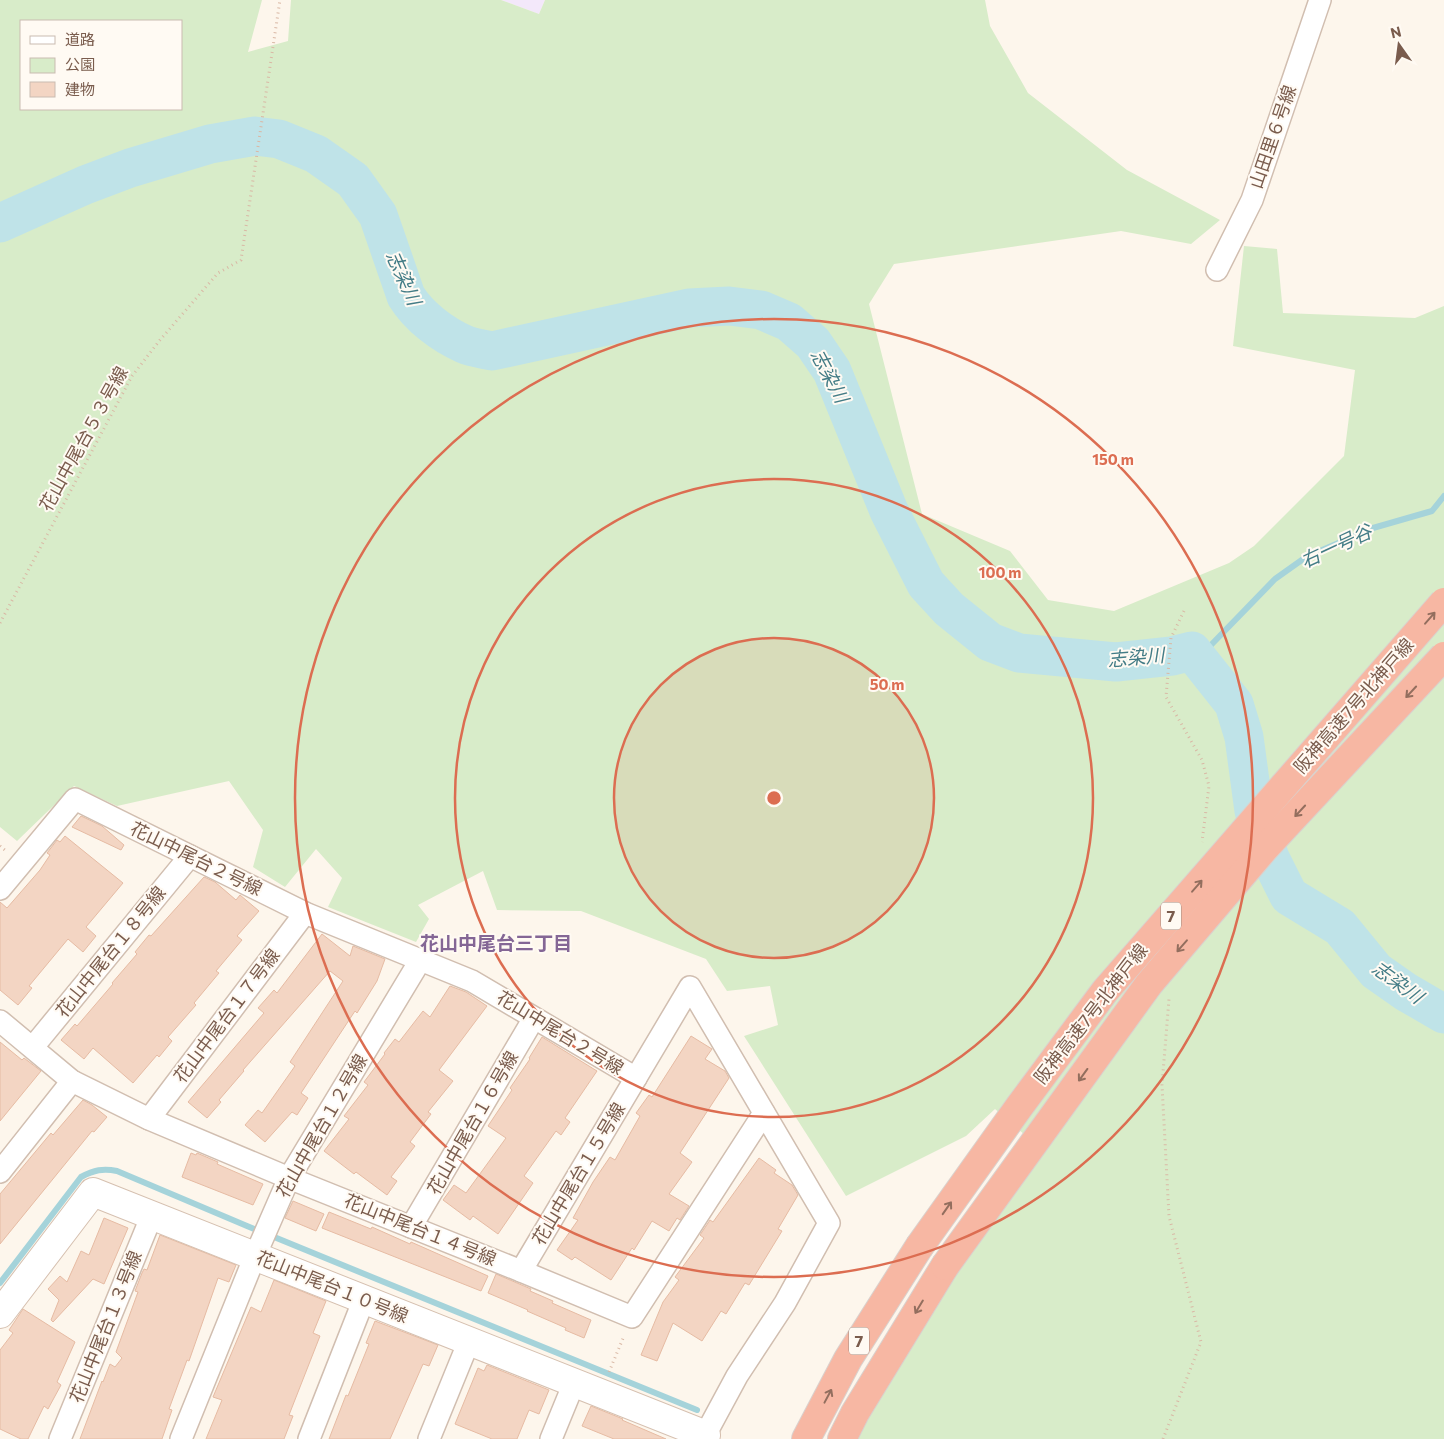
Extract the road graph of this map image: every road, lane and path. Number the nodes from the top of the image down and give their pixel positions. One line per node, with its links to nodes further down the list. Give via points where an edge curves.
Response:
1 (280, 0): 6 (path, 花山中尾台５３号線, via 241,260 218,273 132,376)
2 (1320, 0): 3 (street, 山田里６号線, via 1252,200)
3 (1217, 270)
4 (1444, 602): 39 (highway, 阪神高速7号北神戸線 / 7, one-way to 4, bridge, via 848,1359 919,1247 1018,1107 1105,992)
5 (1184, 611): 8 (path, via 1171,638 1166,697 1202,760 1209,786)
6 (0, 624)
7 (1444, 656): 40 (highway, 阪神高速7号北神戸線 / 7, one-way to 40, bridge, via 1265,848 1149,984 944,1266)
8 (1200, 846)
9 (190, 856): 10 (street, 花山中尾台２号線, via 75,799); 11 (street, 花山中尾台２号線); 16 (street, 花山中尾台１８号線)
10 (0, 889)
11 (306, 913): 12 (street, 花山中尾台２号線); 20 (street, 花山中尾台１７号線)
12 (421, 959): 14 (street, 花山中尾台２号線, via 472,981); 22 (street, 花山中尾台１２号線)
13 (1169, 998): 41 (path, via 1162,1085 1169,1216 1201,1342)
14 (534, 1018): 17 (street, 花山中尾台２号線); 24 (street, 花山中尾台１６号線)
15 (0, 1021): 16 (street, 花山中尾台１４号線)
16 (33, 1047): 18 (street, 花山中尾台１４号線)
17 (636, 1078): 19 (street, 花山中尾台２号線, via 690,987); 26 (street, 花山中尾台１５号線)
18 (72, 1081): 20 (street, 花山中尾台１４号線); 21 (street)
19 (764, 1113): 29 (street); 33 (street, 花山中尾台２号線, via 829,1223 785,1303 737,1376)
20 (149, 1119): 22 (street, 花山中尾台１４号線)
21 (1, 1170)
22 (289, 1178): 24 (street, 花山中尾台１４号線); 25 (street, 花山中尾台１２号線)
23 (152, 1215): 25 (street, 花山中尾台１０号線); 28 (street, 花山中尾台１０号線, via 93,1192); 34 (street, 花山中尾台１３号線)
24 (411, 1227): 26 (street, 花山中尾台１４号線)
25 (257, 1252): 27 (street, 花山中尾台１０号線); 35 (street, 花山中尾台１２号線)
26 (521, 1271): 29 (street, 花山中尾台１４号線)
27 (364, 1299): 30 (street, 花山中尾台１０号線); 36 (street)
28 (0, 1314)
29 (632, 1317): 31 (path)
30 (469, 1341): 32 (street, 花山中尾台１０号線); 37 (street)
31 (614, 1360)
32 (574, 1383): 33 (street, 花山中尾台１０号線); 38 (street)
33 (707, 1438)
34 (60, 1439)
35 (181, 1439)
36 (310, 1439)
37 (429, 1439)
38 (551, 1439)
39 (806, 1439)
40 (842, 1439)
41 (1163, 1439)

